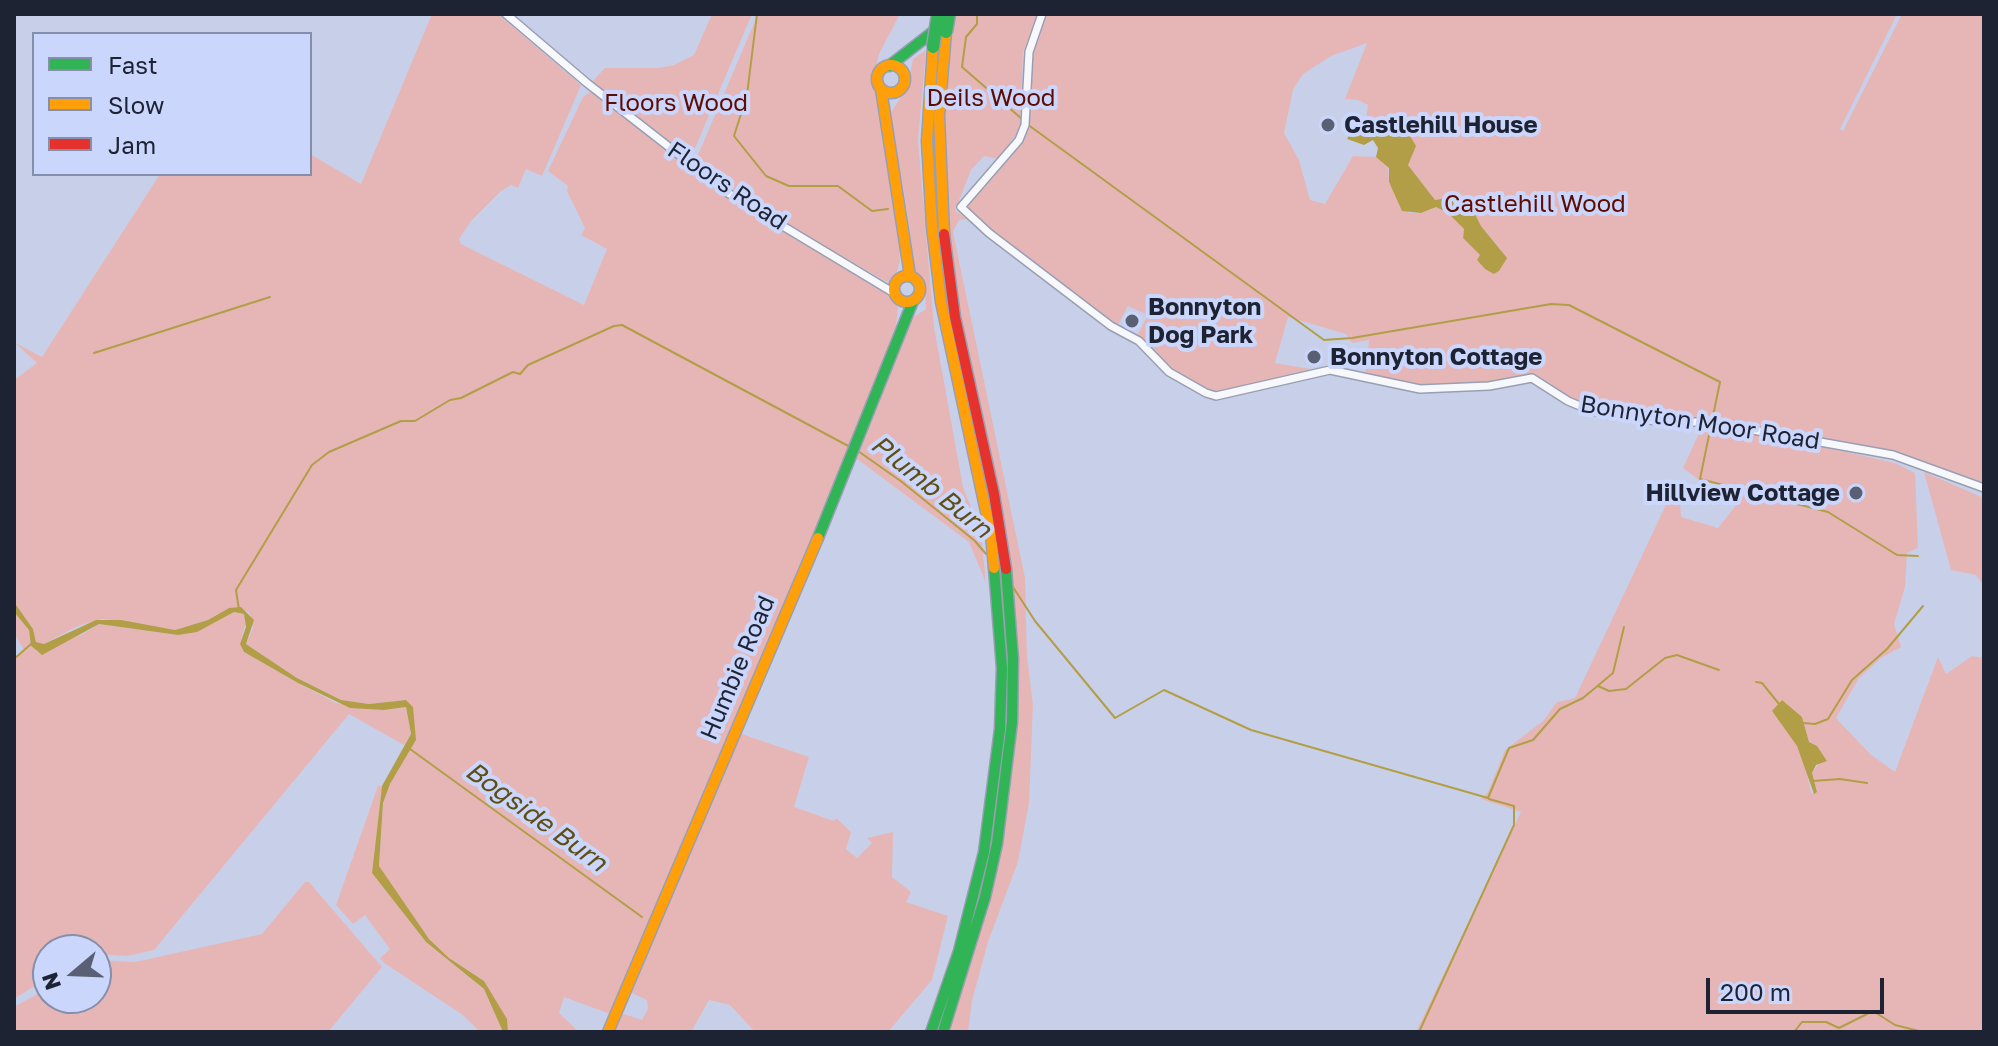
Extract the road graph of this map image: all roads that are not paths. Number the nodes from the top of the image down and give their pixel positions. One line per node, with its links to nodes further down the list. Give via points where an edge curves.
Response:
1 (506, 14): 11 (street, Floors Road, via 728,193)
2 (938, 14): 16 (main road, bridge, via 927,141 932,227 941,302 991,535 1002,668 984,852)
3 (951, 14): 5 (main road); 17 (main road, bridge, via 939,116 944,242 997,508 1013,659 1011,734 997,844)
4 (1042, 14): 14 (street, Bonnyton Moor Road, via 1029,52 1025,125 1019,140 961,207 1111,326 1139,341 1169,372 1216,396 1330,370 1420,389 1532,378 1592,411 1663,422 1708,422 1893,455)
5 (913, 50): 6 (main road); 7 (main road, via 905,63)
6 (889, 66): 7 (main road, via 899,68); 8 (main road, via 878,75)
7 (905, 78): 9 (main road)
8 (881, 89): 9 (main road); 10 (main road)
9 (897, 92): 10 (main road)
10 (884, 115): 11 (main road, via 905,260)
11 (896, 286): 12 (main road); 12 (main road, via 920,285); 13 (main road)
12 (913, 301): 13 (main road, Humbie Road)
13 (903, 319): 15 (main road, Humbie Road, via 871,413)
14 (1984, 488)
15 (608, 1032)
16 (931, 1032)
17 (943, 1032)

